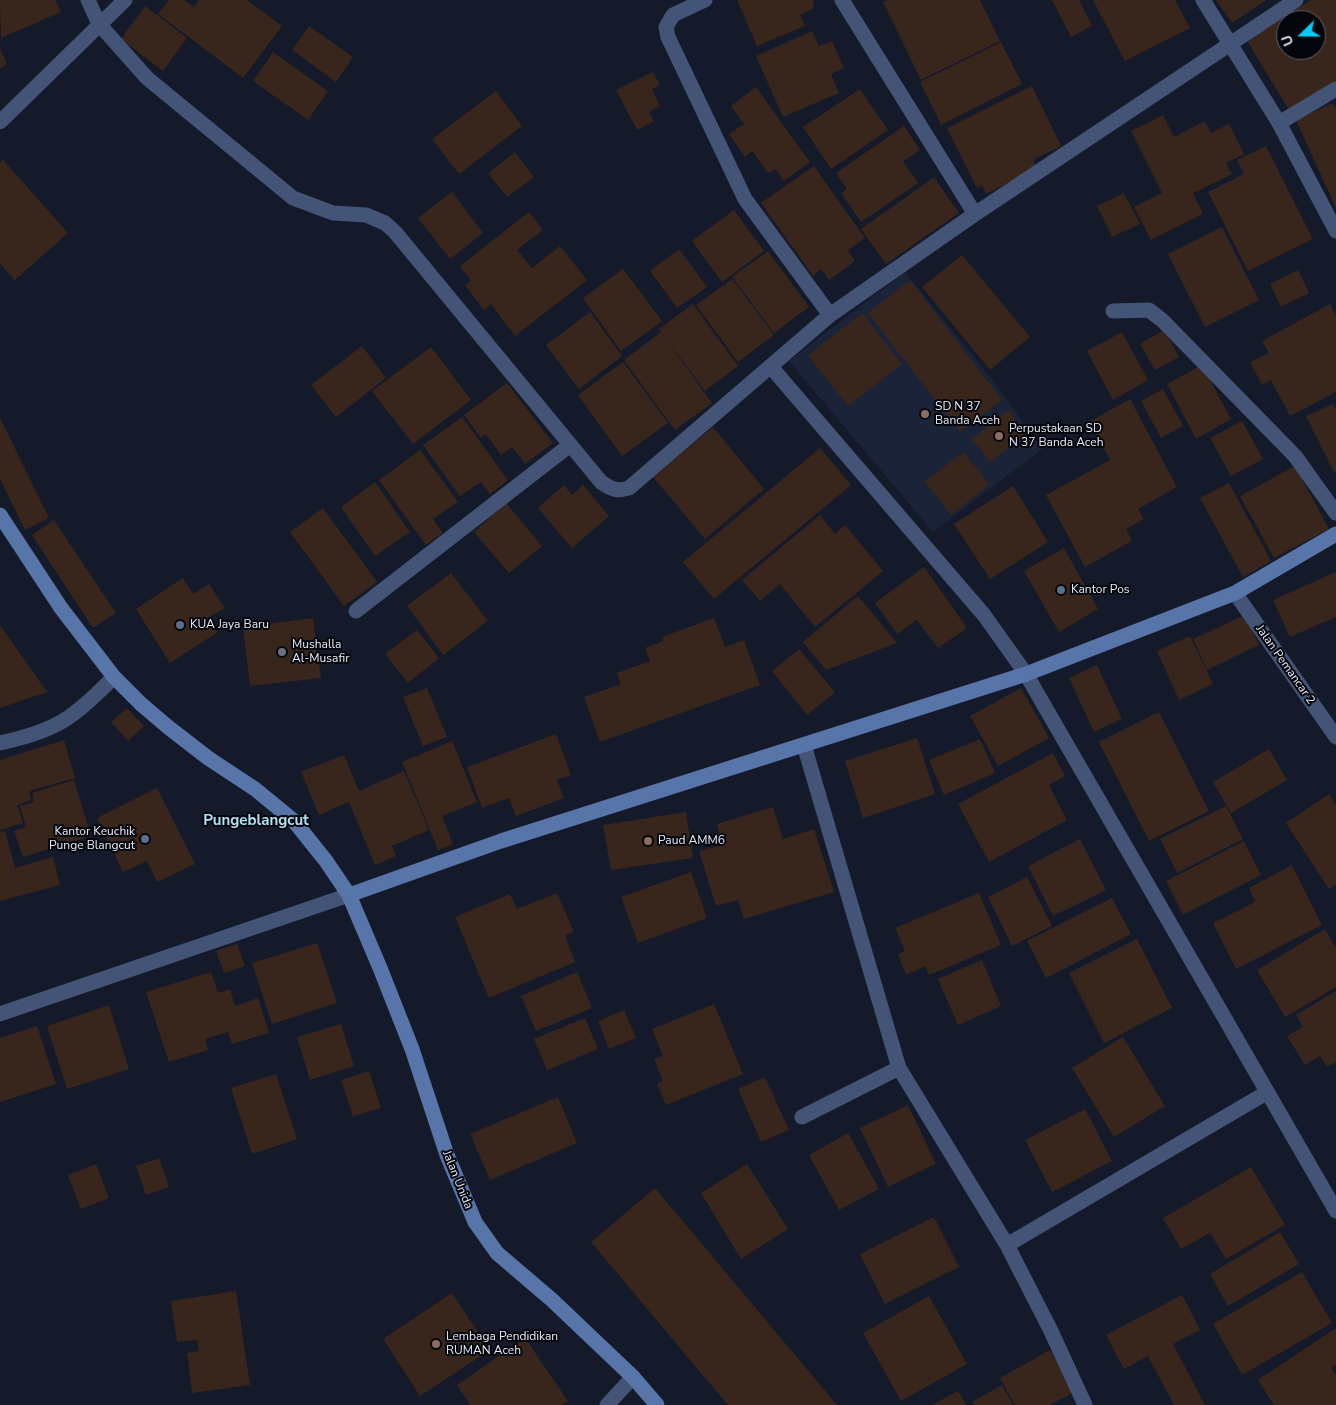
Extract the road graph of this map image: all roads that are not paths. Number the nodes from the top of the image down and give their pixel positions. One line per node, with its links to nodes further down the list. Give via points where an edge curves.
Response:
1 (88, 0): 7 (street)
2 (125, 0): 7 (street)
3 (705, 0): 15 (street, via 673,15 666,27 668,37 745,199)
4 (842, 0): 12 (street)
5 (1203, 0): 8 (street)
6 (1296, 0): 8 (street)
7 (99, 24): 10 (street); 17 (street, via 146,78 293,198 334,213 366,215 385,223)
8 (1230, 42): 11 (street); 12 (street)
9 (1336, 89): 11 (street)
10 (0, 122)
11 (1279, 123): 13 (street)
12 (975, 214): 15 (street)
13 (1336, 231)
14 (1113, 311): 18 (street, via 1149,310 1163,321 1295,456)
15 (830, 315): 16 (street)
16 (771, 367): 17 (street, via 629,488 621,491 611,489 601,482); 23 (street, via 984,614)
17 (570, 445): 22 (street)
18 (1336, 513)
19 (0, 515): 24 (street, Jalan Unida, via 61,608)
20 (1336, 534): 21 (street)
21 (1235, 593): 23 (street); 25 (street, Jalan Pemancar 2)
22 (356, 611)
23 (1026, 674): 27 (street); 31 (street)
24 (114, 677): 26 (street, via 61,724 47,731); 28 (street, Jalan Unida, via 168,727 294,821)
25 (1336, 737)
26 (0, 743)
27 (804, 745): 28 (street, via 501,841); 30 (street)
28 (349, 895): 29 (street); 35 (street, Jalan Unida, via 408,1040 447,1155 475,1222 498,1253)
29 (0, 1014)
30 (899, 1068): 32 (street); 34 (street)
31 (1266, 1093): 33 (street); 34 (street)
32 (802, 1117)
33 (1336, 1211)
34 (1007, 1245): 38 (street)
35 (633, 1377): 36 (street); 37 (street, Jalan Unida)
36 (606, 1405)
37 (657, 1405)
38 (1084, 1405)

